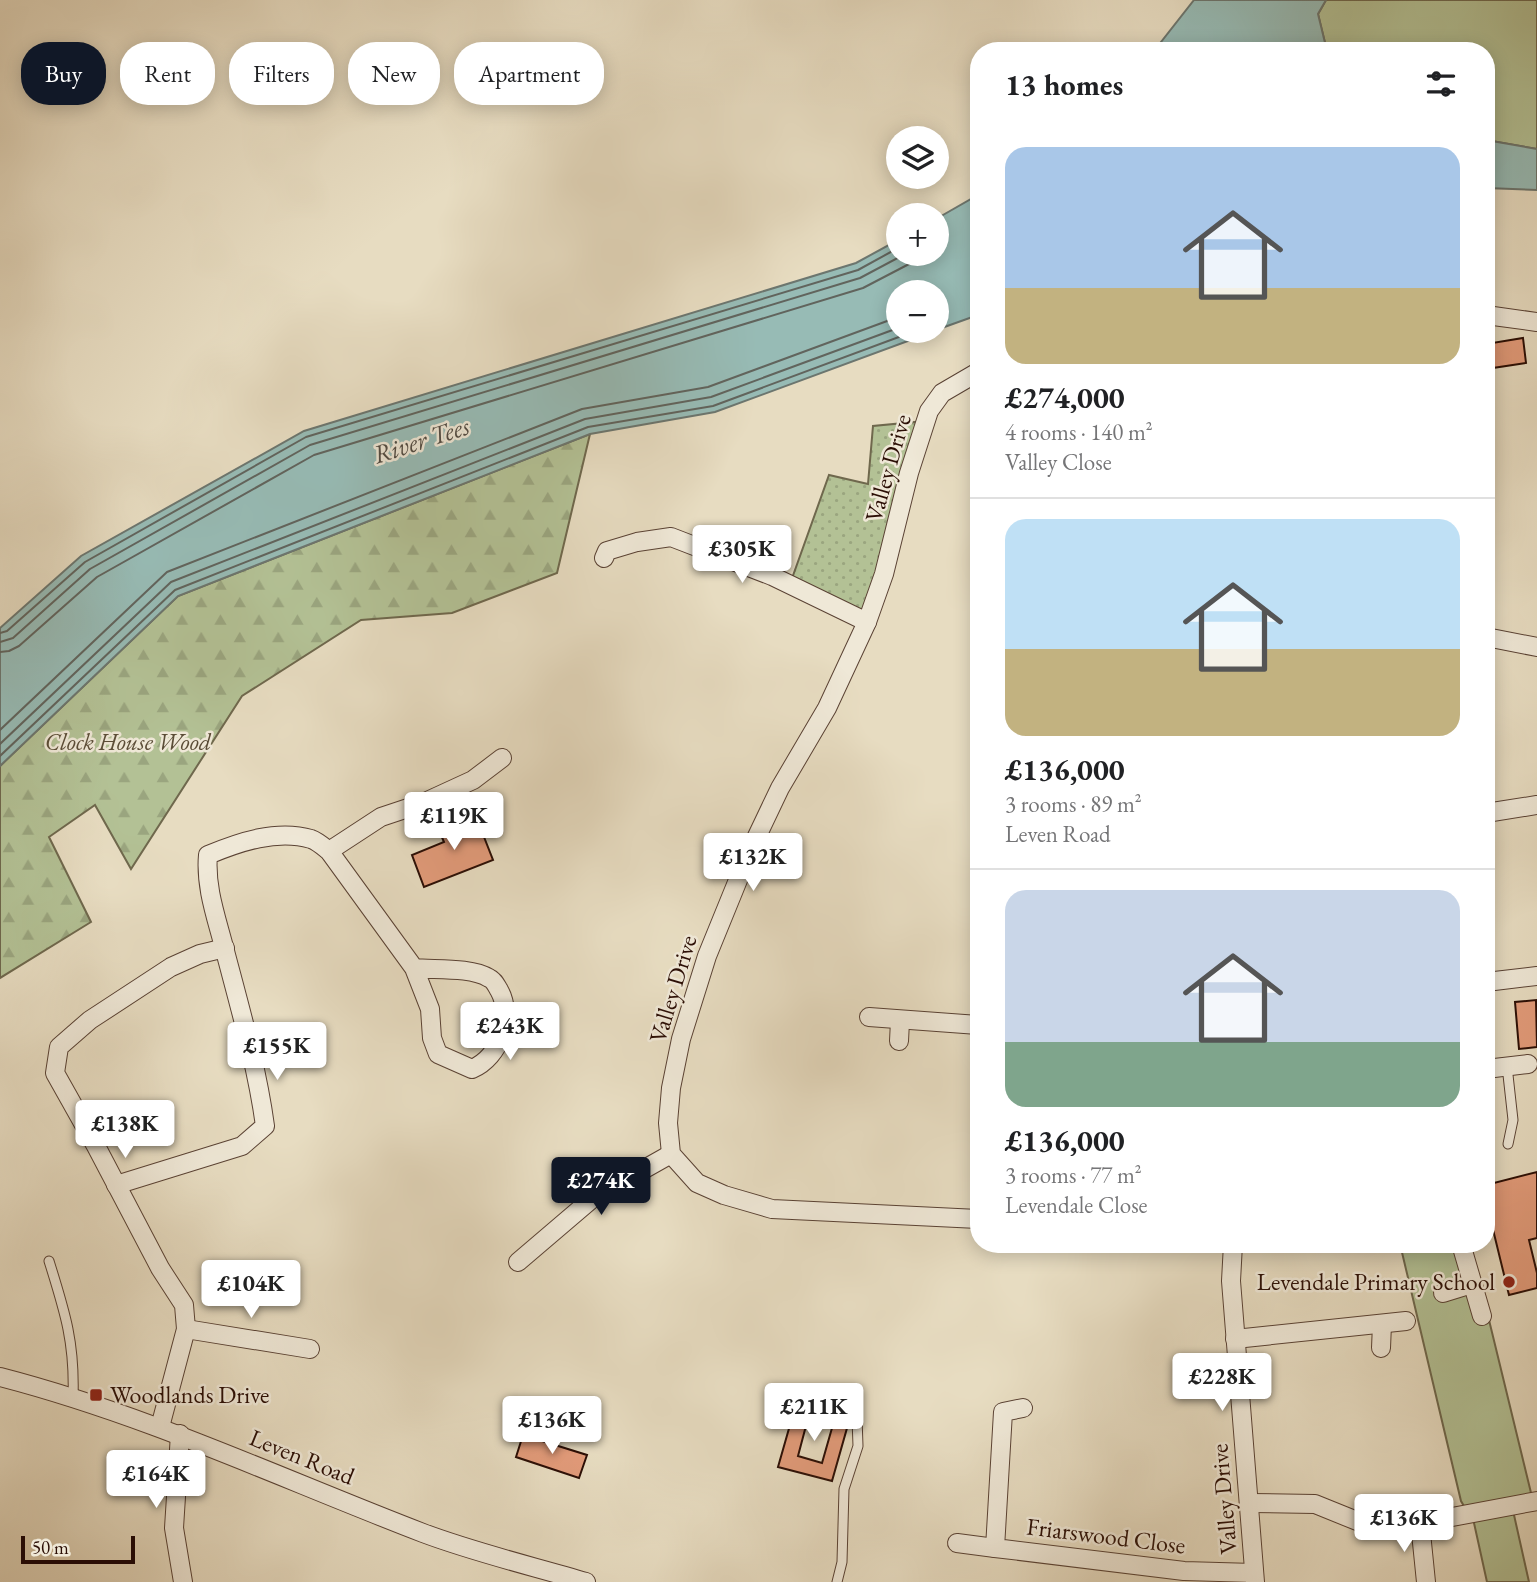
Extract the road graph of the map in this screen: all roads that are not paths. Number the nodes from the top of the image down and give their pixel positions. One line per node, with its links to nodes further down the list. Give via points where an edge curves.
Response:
1 (1495, 316): 2 (street)
2 (1537, 322)
3 (970, 377): 5 (street, Valley Drive, via 942,393 929,411)
4 (607, 558): 5 (street, via 637,541 671,537 772,576)
5 (867, 622): 24 (street, Valley Drive, via 827,708 780,788 707,956 671,1088)
6 (1495, 640): 7 (street)
7 (1537, 647)
8 (495, 758): 11 (street, via 473,780 381,817)
9 (1537, 805): 10 (street)
10 (1495, 812)
11 (329, 851): 12 (street, via 313,839 287,835 238,842 208,855 214,913); 13 (street)
12 (225, 948): 25 (street, via 265,1126 242,1146); 25 (street, via 171,967 90,1020 60,1047 55,1073)
13 (414, 968): 13 (street, via 430,1009 432,1038 439,1054 472,1069 484,1063 500,1042 505,1020 506,1002 492,979 471,970)
14 (1537, 976): 15 (street)
15 (1495, 981)
16 (869, 1017): 17 (street)
17 (900, 1021): 18 (street); 19 (street)
18 (970, 1025)
19 (899, 1041)
20 (1528, 1064): 21 (street)
21 (1507, 1066): 22 (street); 23 (lane, via 1513,1120)
22 (1495, 1068)
23 (1508, 1144)
24 (671, 1154): 26 (street, via 696,1183 772,1209); 30 (street, via 593,1198)
25 (116, 1185): 36 (street, via 184,1305)
26 (970, 1219)
27 (1233, 1253): 37 (street, Valley Drive)
28 (1463, 1253): 31 (street)
29 (49, 1261): 41 (lane, via 69,1325)
30 (528, 1261)
31 (1472, 1284): 32 (street); 33 (street)
32 (1443, 1293)
33 (1482, 1316)
34 (1406, 1321): 35 (street)
35 (1382, 1324): 37 (street); 38 (street)
36 (186, 1329): 39 (street); 44 (street)
37 (1235, 1339): 47 (street, Valley Drive)
38 (1381, 1348)
39 (311, 1350)
40 (0, 1377): 41 (street, Leven Road)
41 (73, 1398): 44 (street, Leven Road)
42 (822, 1401): 54 (lane, via 836,1404 856,1418 858,1446 844,1489)
43 (1023, 1408): 50 (street, Friarswood Close, via 1003,1412)
44 (160, 1427): 45 (street, Leven Road)
45 (180, 1434): 52 (street, via 174,1528); 53 (street, Leven Road, via 426,1534)
46 (1537, 1501): 48 (street)
47 (1250, 1503): 48 (street, via 1315,1504 1367,1525); 51 (street, Valley Drive)
48 (1420, 1523): 55 (street)
49 (957, 1543): 50 (street, Friarswood Close)
50 (995, 1548): 51 (street, Friarswood Close)
51 (1255, 1578)
52 (183, 1582)
53 (586, 1582)
54 (837, 1582)
55 (1426, 1582)

